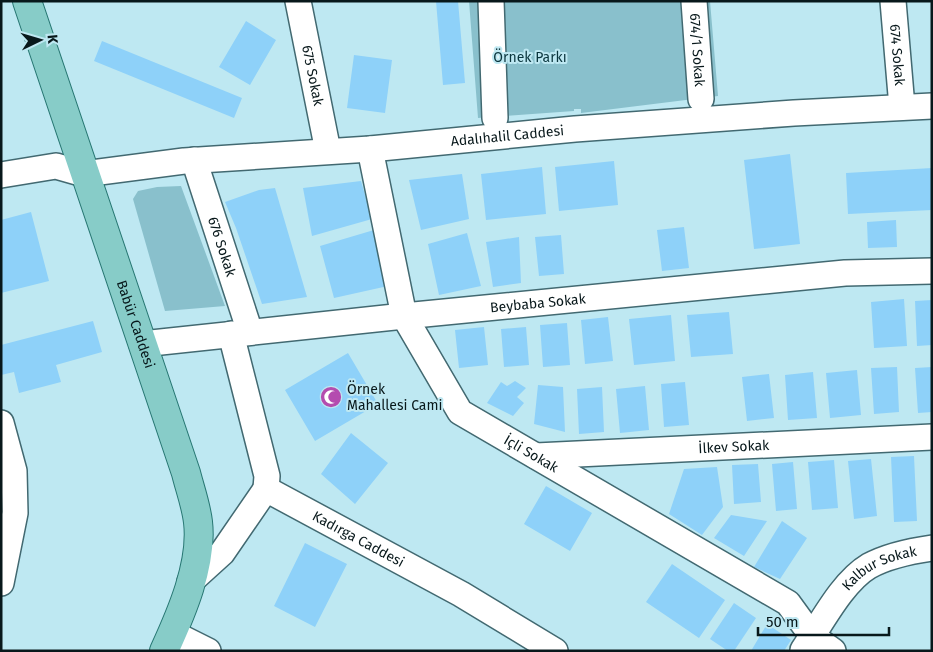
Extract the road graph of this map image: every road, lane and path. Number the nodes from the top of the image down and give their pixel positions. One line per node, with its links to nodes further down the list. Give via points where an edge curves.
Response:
1 (27, 1): 13 (main road, Babür Caddesi)
2 (298, 1): 11 (street, 675 Sokak)
3 (491, 1): 9 (street)
4 (694, 1): 6 (street, 674/1 Sokak)
5 (893, 1): 8 (street, 674 Sokak)
6 (701, 99)
7 (932, 106): 8 (street, Adalıhalil Caddesi)
8 (902, 108): 10 (street, Adalıhalil Caddesi, via 575,129)
9 (495, 118)
10 (370, 149): 11 (street, Adalıhalil Caddesi); 16 (street, İçli Sokak)
11 (328, 151): 12 (street, Adalıhalil Caddesi)
12 (194, 160): 13 (street, Adalıhalil Caddesi); 17 (street, 676 Sokak)
13 (84, 174): 14 (street, via 56,166); 18 (main road, Babür Caddesi)
14 (1, 175)
15 (932, 271): 16 (street, Beybaba Sokak, via 845,274)
16 (404, 316): 17 (street, Beybaba Sokak); 21 (street, İçli Sokak, via 460,412)
17 (240, 333): 18 (street, Beybaba Sokak); 22 (street, 676 Sokak, via 267,476)
18 (142, 344): 24 (main road, Babür Caddesi, via 195,506 199,539)
19 (1, 424): 25 (street, via 14,470 15,513)
20 (932, 437): 21 (street, İlkev Sokak)
21 (536, 456): 27 (street, İçli Sokak, via 788,603)
22 (266, 489): 24 (street, via 222,554); 29 (street, Kadırga Caddesi, via 460,594)
23 (932, 548): 27 (street, Kalbur Sokak, via 869,566 840,594)
24 (190, 582): 26 (main road, Babür Caddesi)
25 (1, 583)
26 (168, 642): 28 (street)
27 (808, 644): 30 (street, İçli Sokak)
28 (208, 651)
29 (555, 651)
30 (833, 651)

